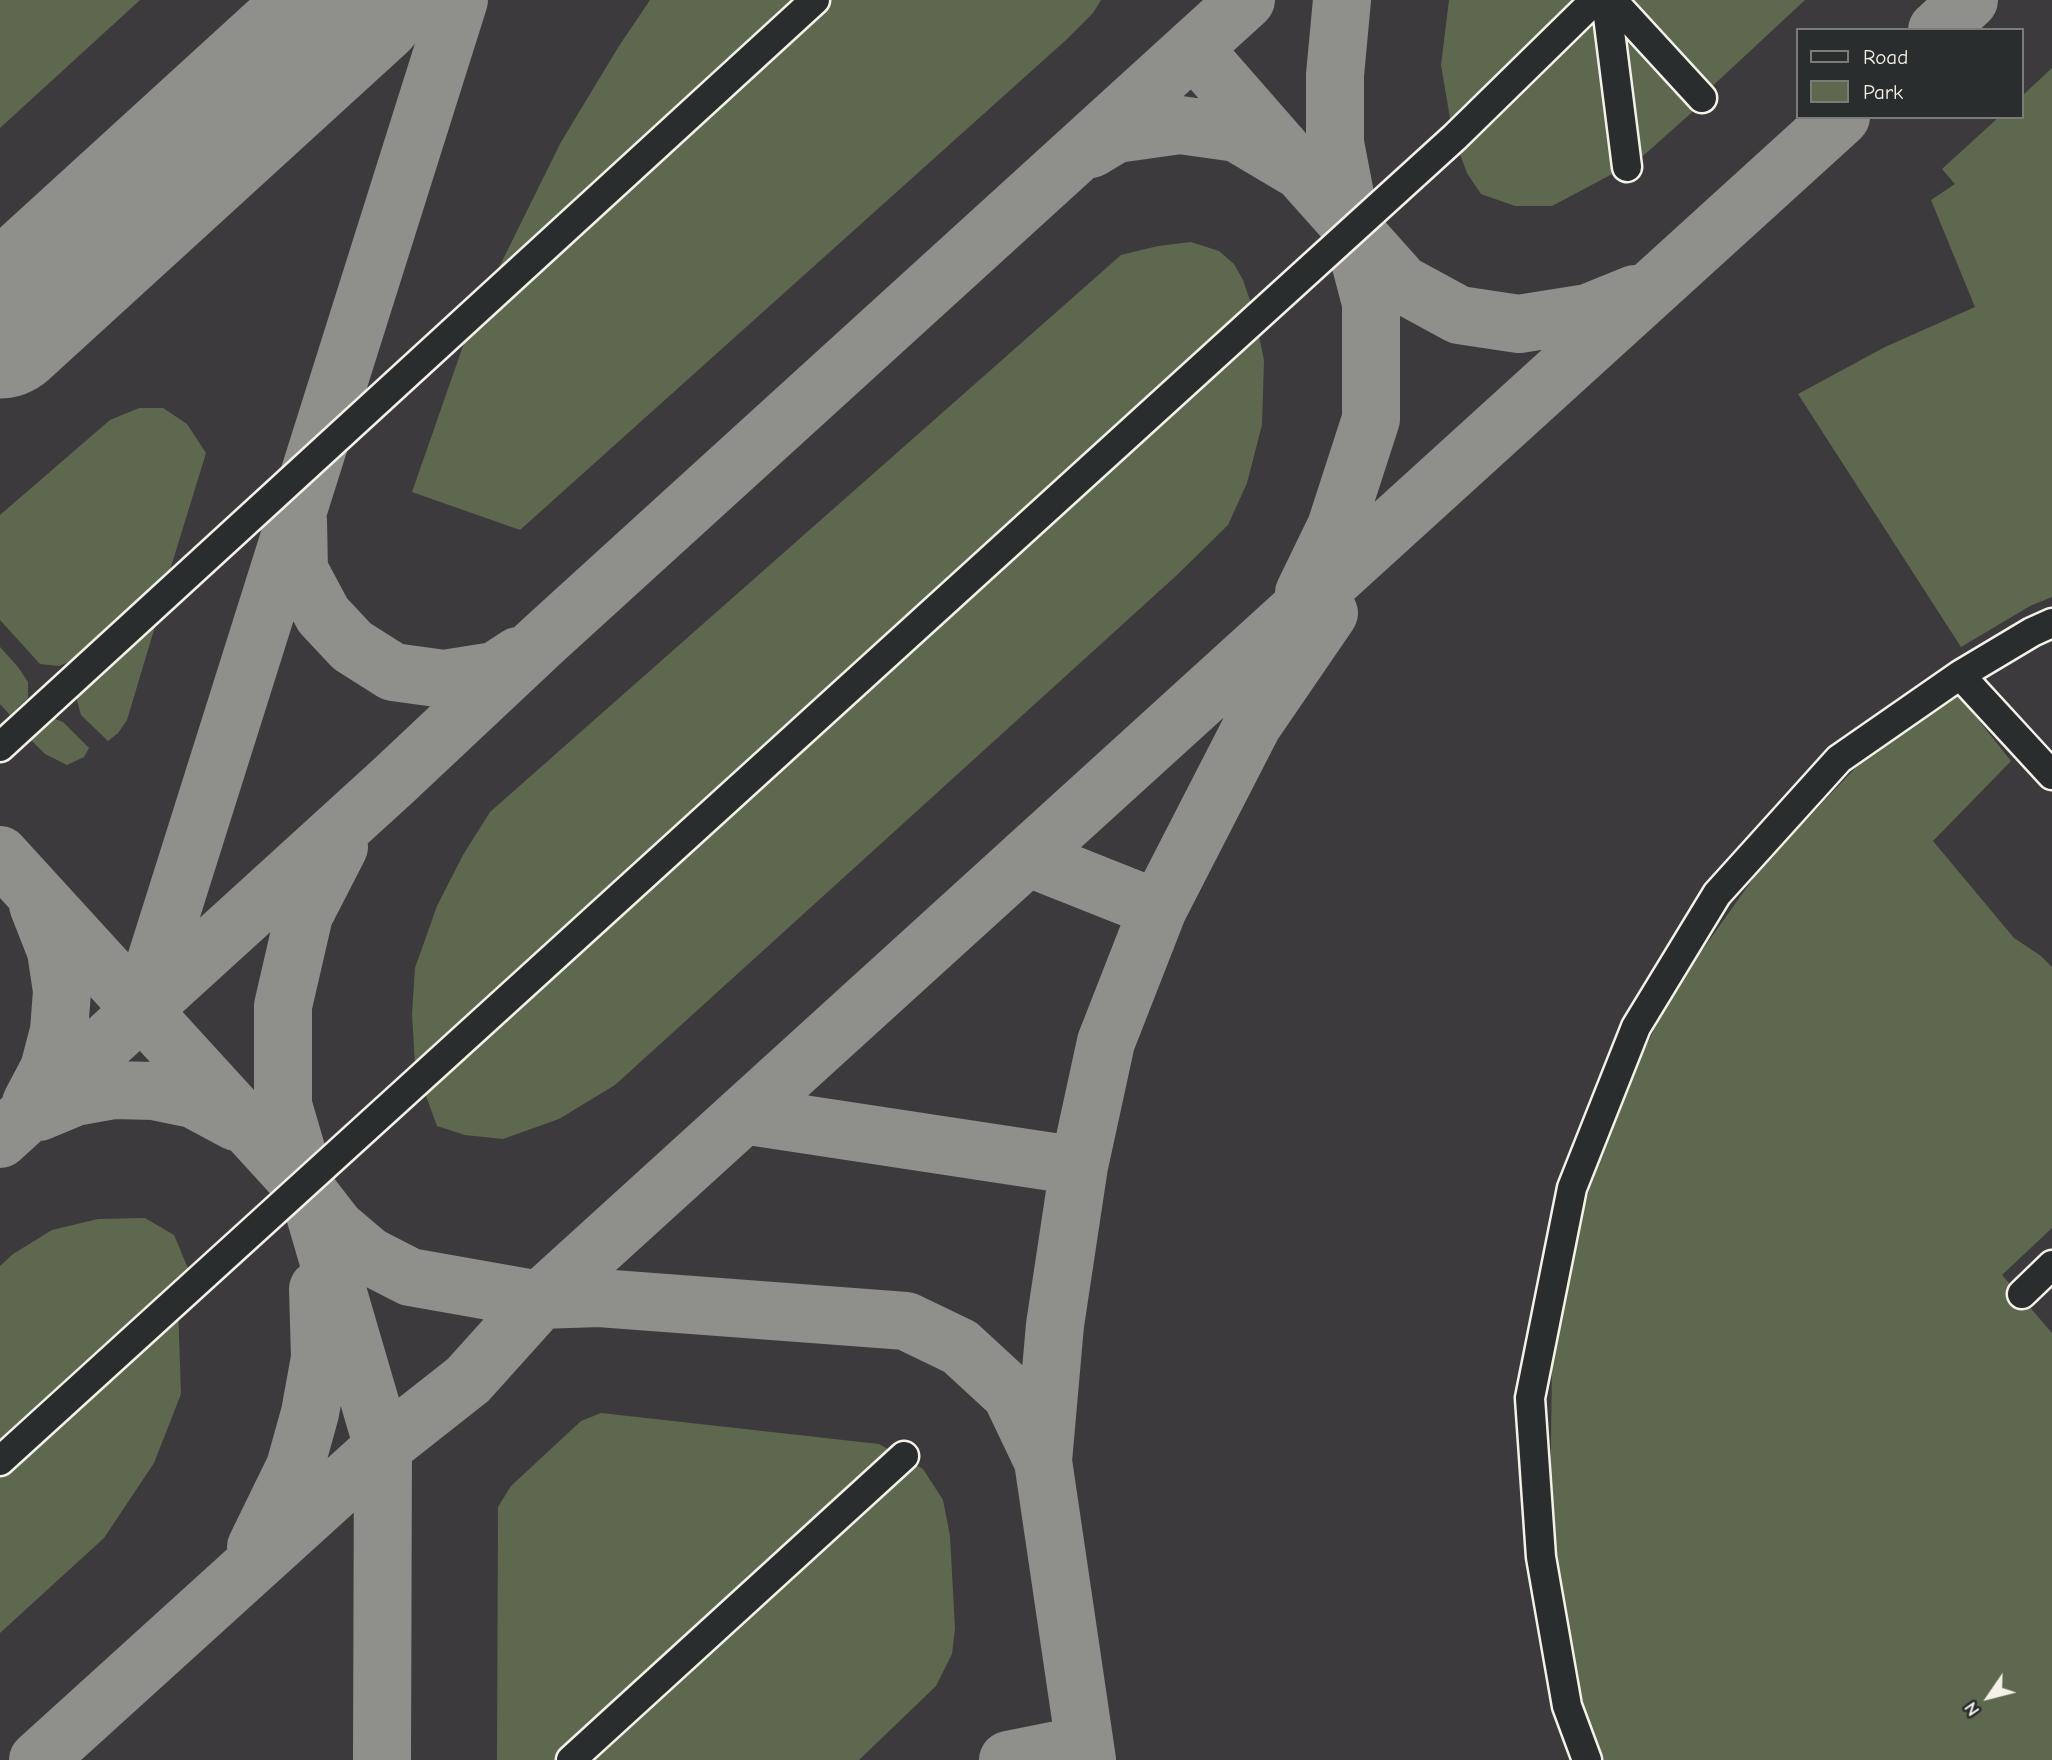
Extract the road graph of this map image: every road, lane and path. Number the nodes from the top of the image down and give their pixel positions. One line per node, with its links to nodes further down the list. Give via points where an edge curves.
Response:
1 (815, 0): 9 (lane)
2 (1595, 0): 14 (lane, via 1353,231)
3 (1606, 0): 6 (lane)
4 (1612, 0): 5 (lane)
5 (1702, 98)
6 (1627, 167)
7 (2052, 623): 8 (lane)
8 (1960, 675): 10 (lane); 16 (lane, via 1839,759 1717,894 1636,1027 1572,1188 1530,1398 1541,1557 1567,1706)
9 (0, 747)
10 (2052, 775)
11 (2052, 1265): 12 (lane)
12 (2022, 1294)
13 (904, 1456): 15 (lane)
14 (0, 1461)
15 (571, 1760)
16 (1587, 1760)

